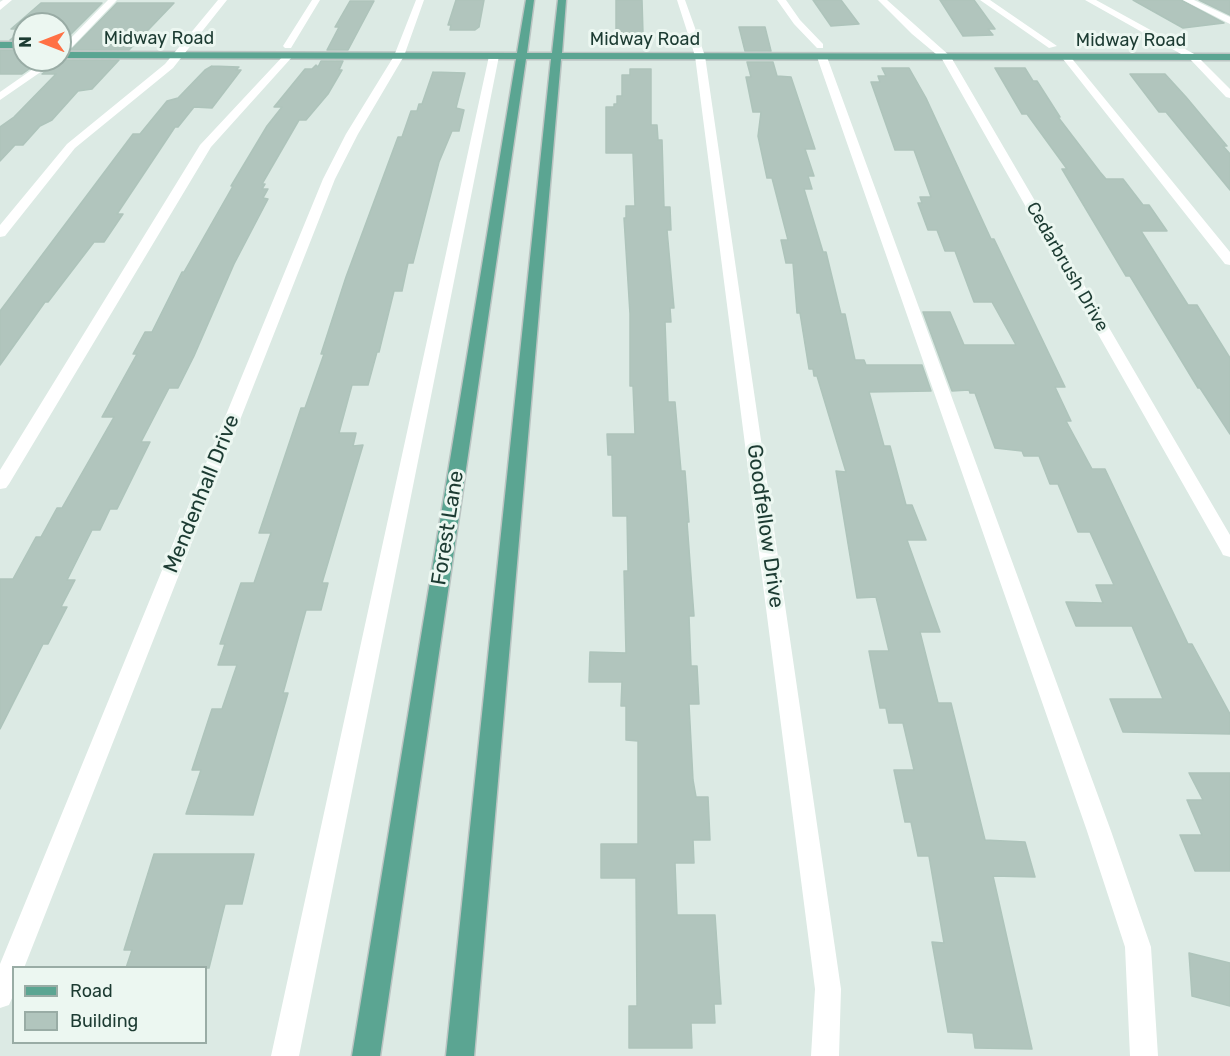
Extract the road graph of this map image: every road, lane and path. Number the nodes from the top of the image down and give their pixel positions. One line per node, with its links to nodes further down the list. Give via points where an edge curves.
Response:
1 (8, 0): 14 (street)
2 (113, 0): 16 (street)
3 (223, 0): 18 (street)
4 (316, 0): 23 (street)
5 (420, 0): 24 (street, Mendenhall Drive)
6 (530, 0): 25 (main road, Forest Lane)
7 (562, 0): 26 (main road)
8 (681, 0): 27 (street, Goodfellow Drive)
9 (781, 0): 28 (street)
10 (882, 0): 19 (street, Cedarbrush Drive)
11 (984, 0): 20 (street)
12 (1089, 0): 21 (street)
13 (1187, 0): 15 (street)
14 (0, 7)
15 (1230, 21)
16 (72, 38)
17 (72, 45): 18 (main road, Midway Road)
18 (187, 45): 23 (main road, Midway Road); 30 (street)
19 (932, 46): 20 (main road, Midway Road); 28 (main road, Midway Road); 32 (street, Cedarbrush Drive)
20 (1052, 46): 21 (main road, Midway Road)
21 (1172, 46): 22 (main road, Midway Road); 34 (street)
22 (1230, 46)
23 (288, 51): 24 (main road, Midway Road); 30 (main road, Midway Road); 41 (street, via 206,145)
24 (401, 51): 25 (main road, Midway Road); 31 (main road, Midway Road); 44 (street, Mendenhall Drive, via 329,179)
25 (522, 51): 26 (main road, Midway Road); 31 (main road, Midway Road); 47 (main road, Forest Lane)
26 (556, 51): 27 (main road, Midway Road); 48 (main road)
27 (698, 51): 28 (main road, Midway Road); 49 (street, Goodfellow Drive, via 828,989)
28 (821, 52): 32 (main road, Midway Road); 50 (street, via 1138,947)
29 (72, 55): 30 (main road, Midway Road)
30 (179, 56): 39 (street, via 71,146)
31 (494, 56): 46 (street)
32 (946, 57): 33 (main road, Midway Road); 42 (street, Cedarbrush Drive)
33 (1066, 57): 34 (main road, Midway Road); 40 (street)
34 (1193, 57): 35 (main road, Midway Road); 37 (street)
35 (1230, 57)
36 (36, 72): 38 (street)
37 (1230, 95)
38 (0, 97)
39 (0, 233)
40 (1230, 261)
41 (0, 484)
42 (1230, 551)
43 (12, 966): 45 (street, Mendenhall Drive)
44 (12, 966)
45 (0, 996)
46 (285, 1056)
47 (366, 1056)
48 (460, 1056)
49 (825, 1056)
50 (1144, 1056)

